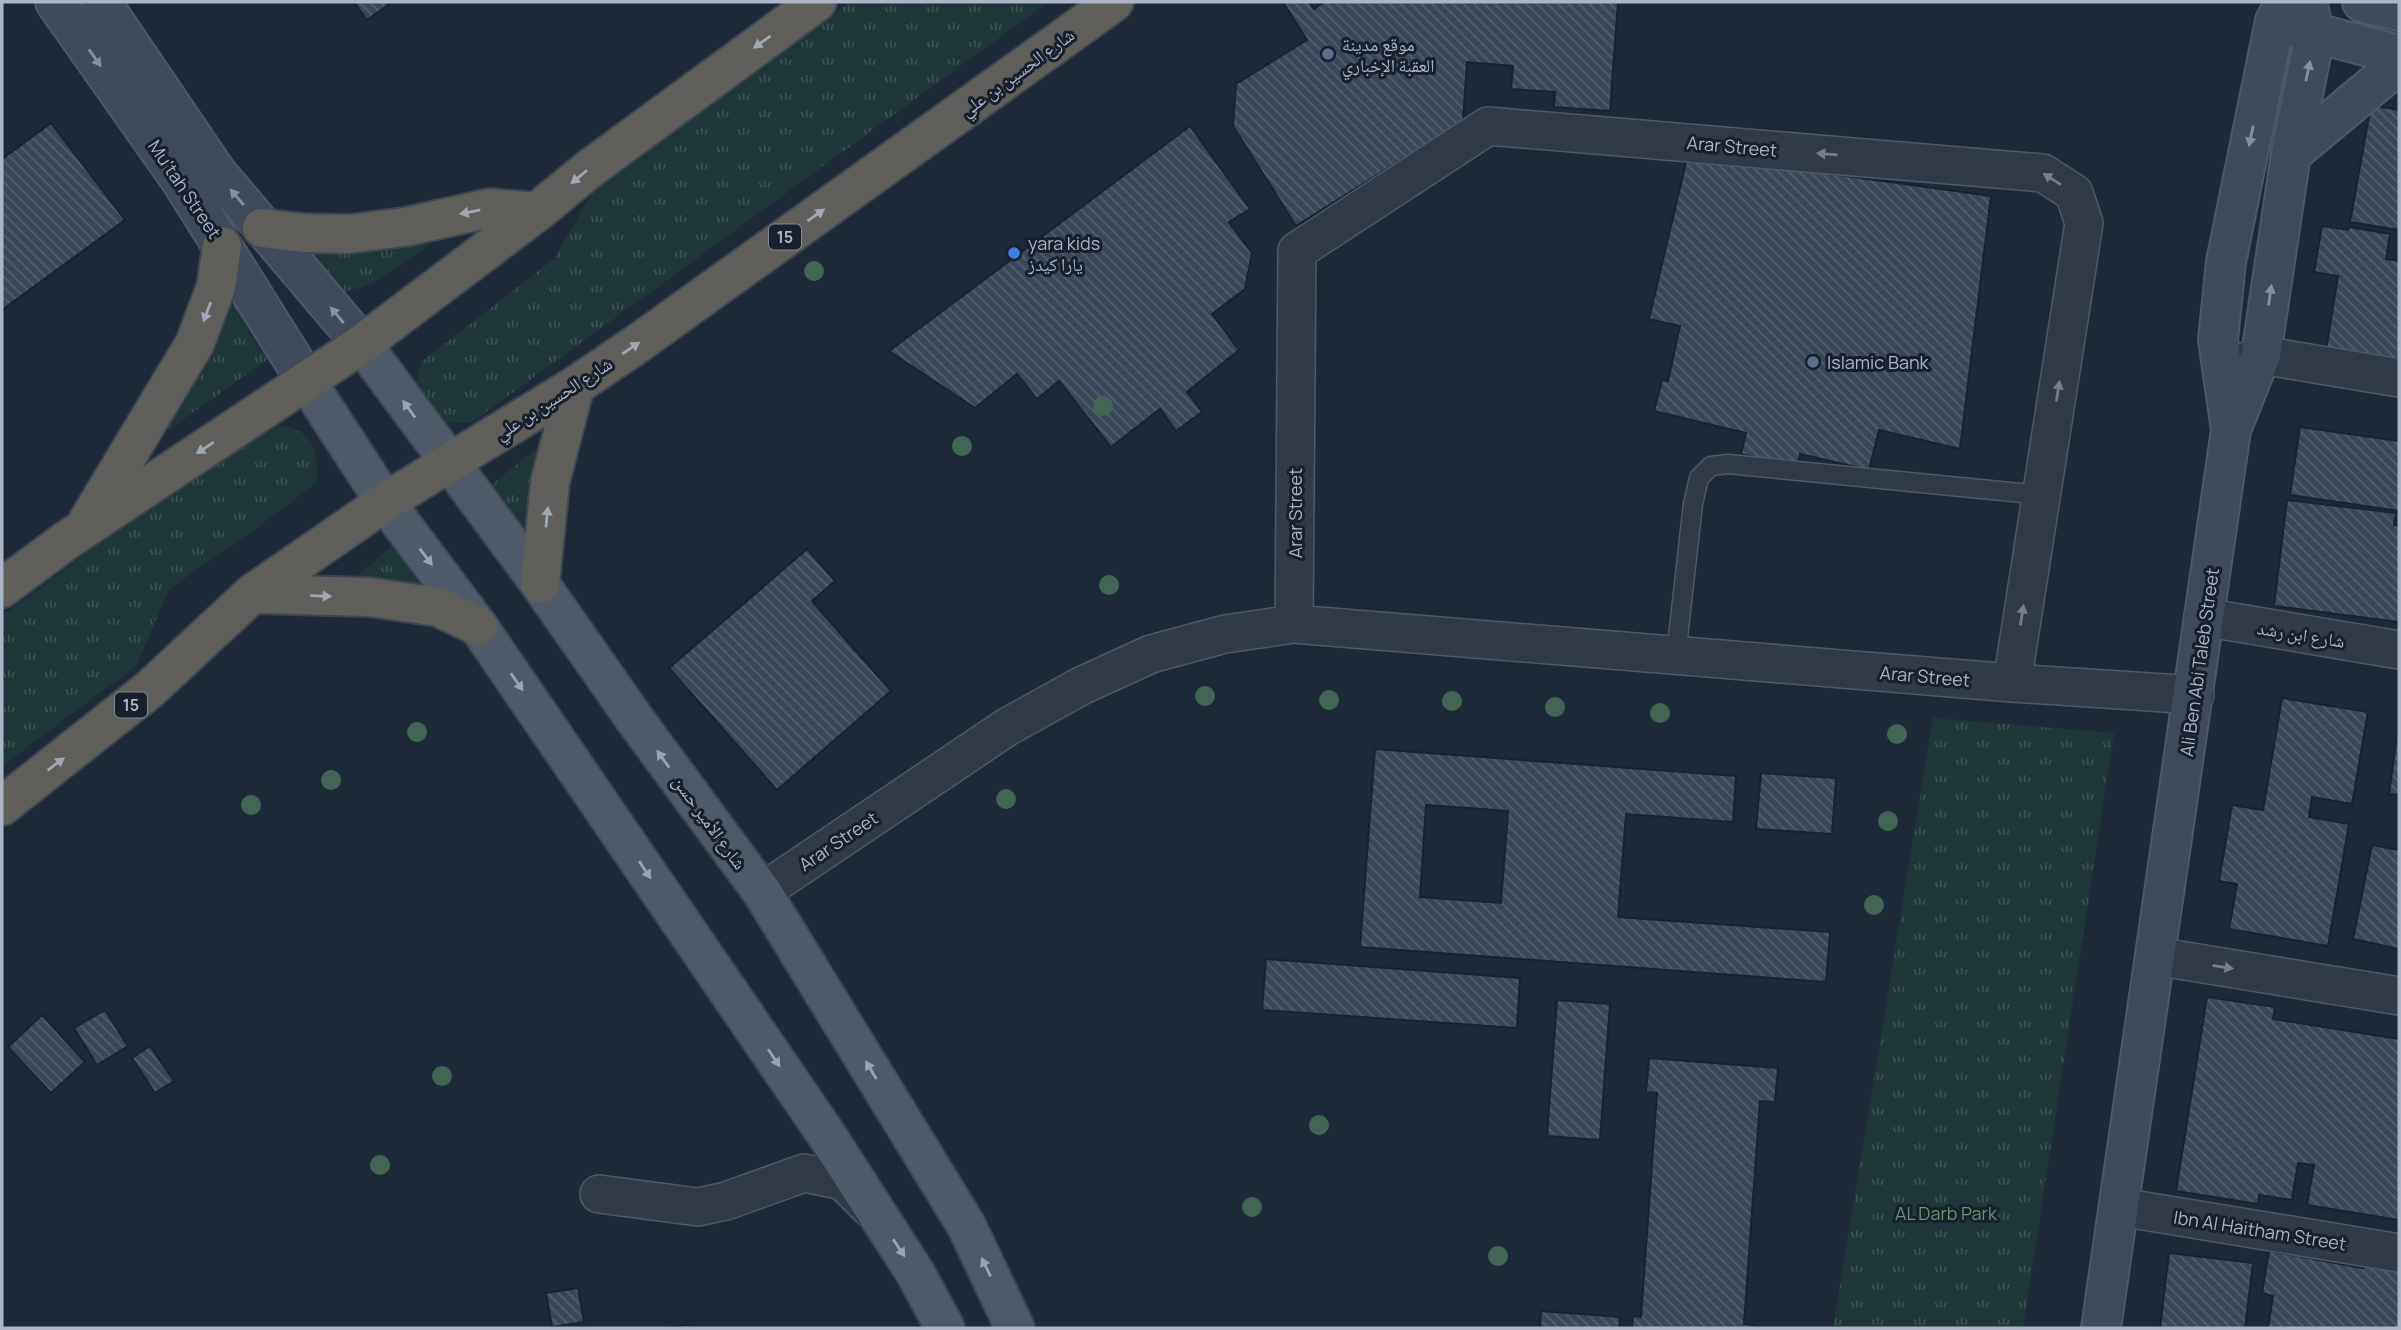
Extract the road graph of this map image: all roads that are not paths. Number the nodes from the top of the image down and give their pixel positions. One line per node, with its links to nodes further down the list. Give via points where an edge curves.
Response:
1 (55, 2): 14 (main road, Mu'tah Street, one-way to 14)
2 (101, 2): 13 (main road, Mu'tah Street, one-way to 2, via 217,173)
3 (817, 2): 12 (highway, one-way to 12)
4 (1114, 2): 20 (highway, شارع الحسين بن علي / 15, one-way to 4)
5 (2362, 2): 7 (main road)
6 (2273, 8): 8 (main road); 17 (main road, one-way to 17, via 2226,262 2218,340)
7 (2399, 11)
8 (2311, 18): 9 (main road); 11 (main road, Ali Ben Abi Taleb Street, one-way to 8)
9 (2399, 55)
10 (2399, 64): 11 (main road)
11 (2291, 155): 16 (main road, Ali Ben Abi Taleb Street, one-way to 11)
12 (537, 212): 13 (highway, one-way to 13, via 490,208 349,234); 15 (highway)
13 (262, 228): 15 (main road, Mu'tah Street, one-way to 13)
14 (222, 246): 19 (main road, Mu'tah Street); 25 (highway, one-way to 25, via 216,287 195,343)
15 (362, 344): 19 (highway); 22 (main road, شارع الأمير حسن, one-way to 15)
16 (2260, 355): 17 (street); 18 (street); 21 (main road, Ali Ben Abi Taleb Street)
17 (2221, 372): 21 (main road)
18 (2399, 378)
19 (307, 382): 24 (main road); 25 (highway, one-way to 25)
20 (575, 386): 22 (highway, شارع الحسين بن علي / 15); 26 (highway, one-way to 20, via 550,482)
21 (2231, 430): 29 (main road, Ali Ben Abi Taleb Street)
22 (450, 464): 24 (highway, شارع الحسين بن علي / 15); 26 (main road, شارع الأمير حسن)
23 (2041, 495): 30 (street, Arar Street, one-way to 30, via 2084,223 2074,193 2043,173 1488,126 1297,250); 33 (lane, via 1728,464 1710,466 1699,478 1693,504); 34 (street, Arar Street, one-way to 23)
24 (385, 502): 28 (highway, شارع الحسين بن علي / 15); 31 (main road, one-way to 31)
25 (83, 529): 27 (highway)
26 (540, 584): 37 (main road, شارع الأمير حسن, one-way to 26)
27 (2, 588)
28 (252, 594): 31 (highway, one-way to 31, via 369,597 438,607); 36 (highway, شارع الحسين بن علي / 15, one-way to 28, via 150,689)
29 (2203, 617): 32 (street, شارع ابن رشد); 35 (main road, Ali Ben Abi Taleb Street)
30 (1294, 624): 33 (street, Arar Street); 37 (street, Arar Street, via 1225,634 1150,654 1081,686 1007,727)
31 (478, 626): 42 (main road, one-way to 42)
32 (2399, 650)
33 (1676, 655): 34 (street, Arar Street)
34 (2012, 683): 35 (street, Arar Street)
35 (2194, 695): 38 (main road, Ali Ben Abi Taleb Street)
36 (2, 806)
37 (762, 892): 45 (main road, شارع الأمير حسن, one-way to 37, via 966,1225)
38 (2155, 956): 39 (street, one-way to 39); 41 (main road, Ali Ben Abi Taleb Street)
39 (2399, 996)
40 (599, 1194): 42 (street, via 698,1208 804,1173 843,1181)
41 (2120, 1208): 43 (street, Ibn Al Haitham Street); 46 (main road, Ali Ben Abi Taleb Street)
42 (873, 1210): 44 (main road, one-way to 44, via 916,1274)
43 (2399, 1253)
44 (944, 1328)
45 (1015, 1328)
46 (2101, 1328)

